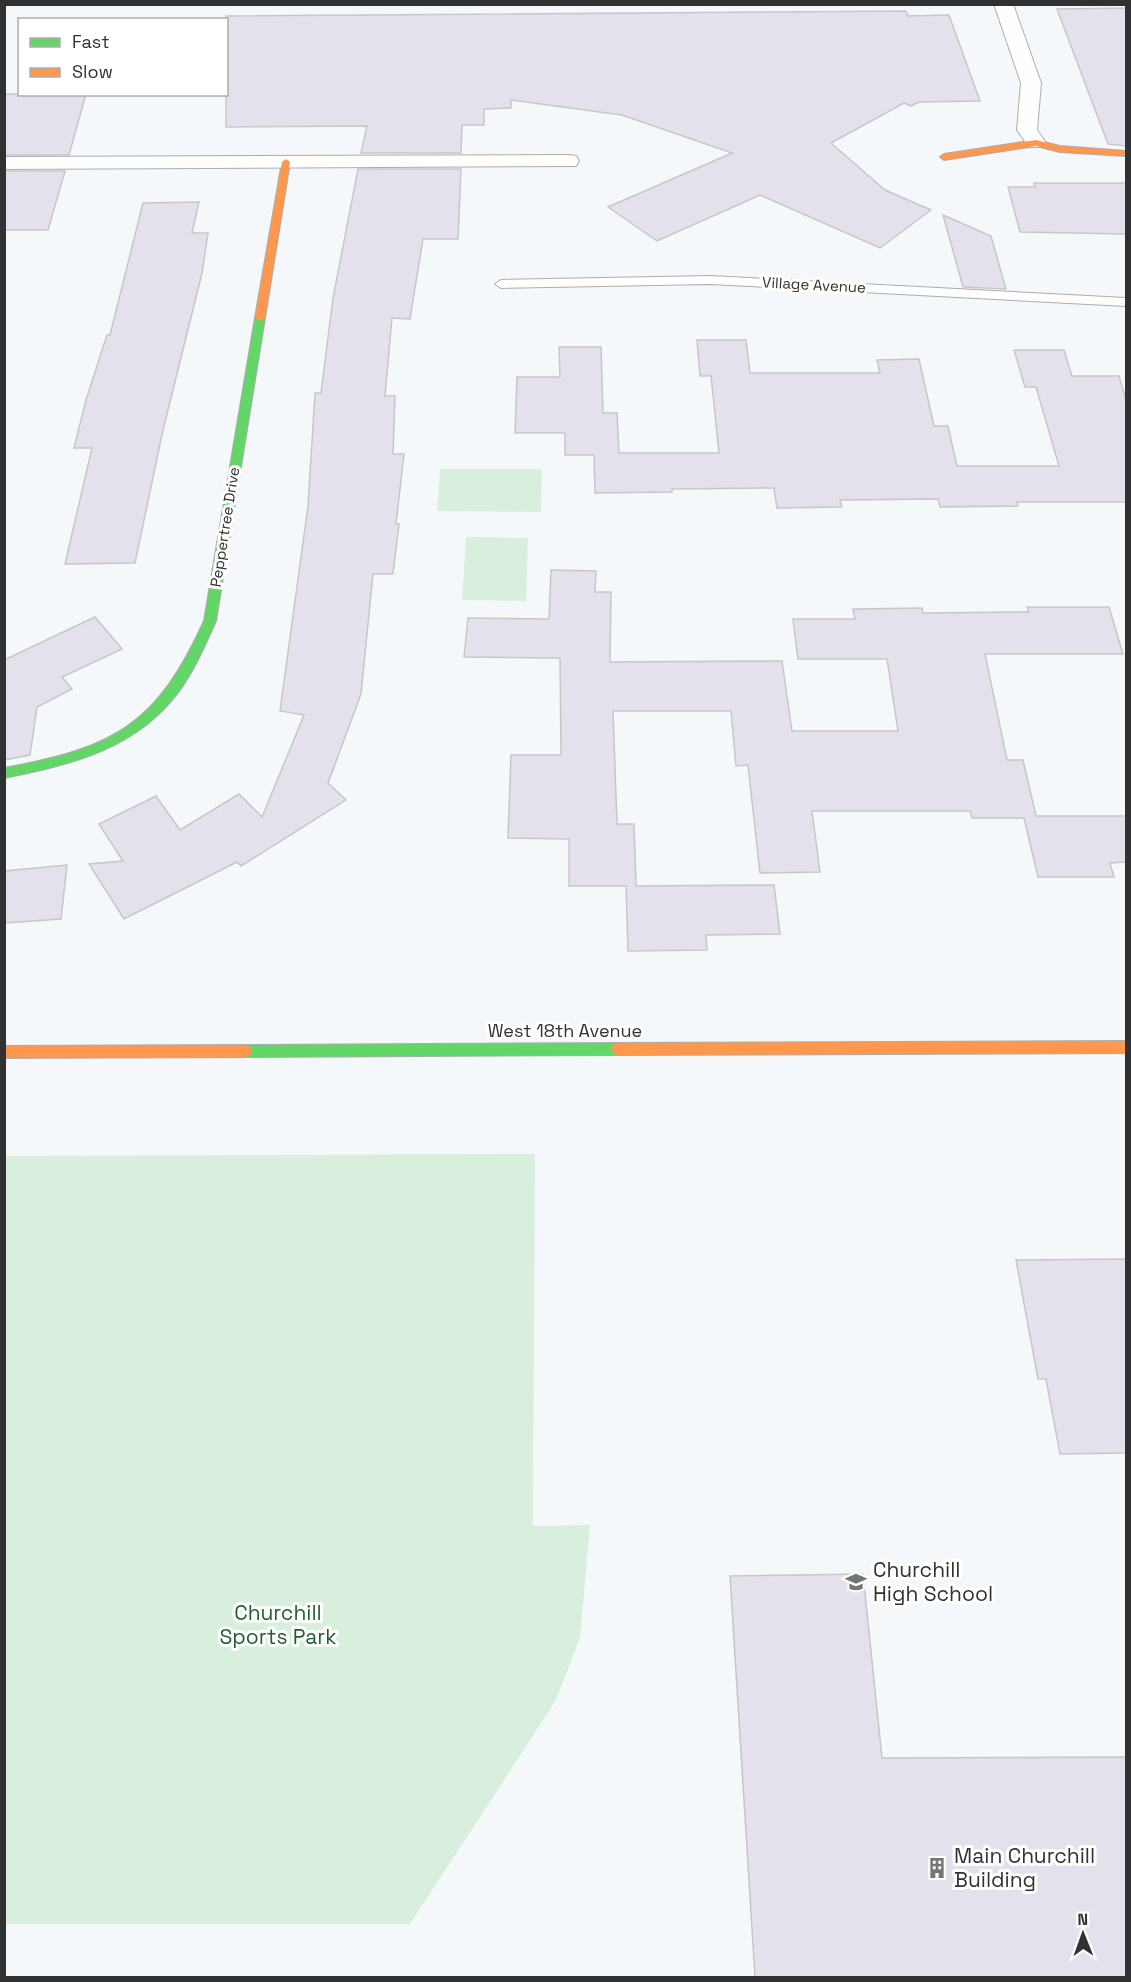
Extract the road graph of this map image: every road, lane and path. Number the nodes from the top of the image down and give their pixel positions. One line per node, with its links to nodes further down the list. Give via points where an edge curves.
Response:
1 (1003, 4): 2 (street, via 1031,82 1027,130)
2 (1036, 143): 3 (street, via 1060,149); 4 (street)
3 (1126, 154)
4 (944, 157)
5 (568, 161): 6 (street)
6 (286, 162): 7 (street); 10 (street, Peppertree Drive, via 210,621 196,659 175,692 150,718 114,743 81,758)
7 (4, 163)
8 (501, 284): 9 (lane, Village Avenue, via 710,280)
9 (1126, 302)
10 (4, 773)
11 (1126, 1047): 12 (street, West 18th Avenue)
12 (4, 1052)

